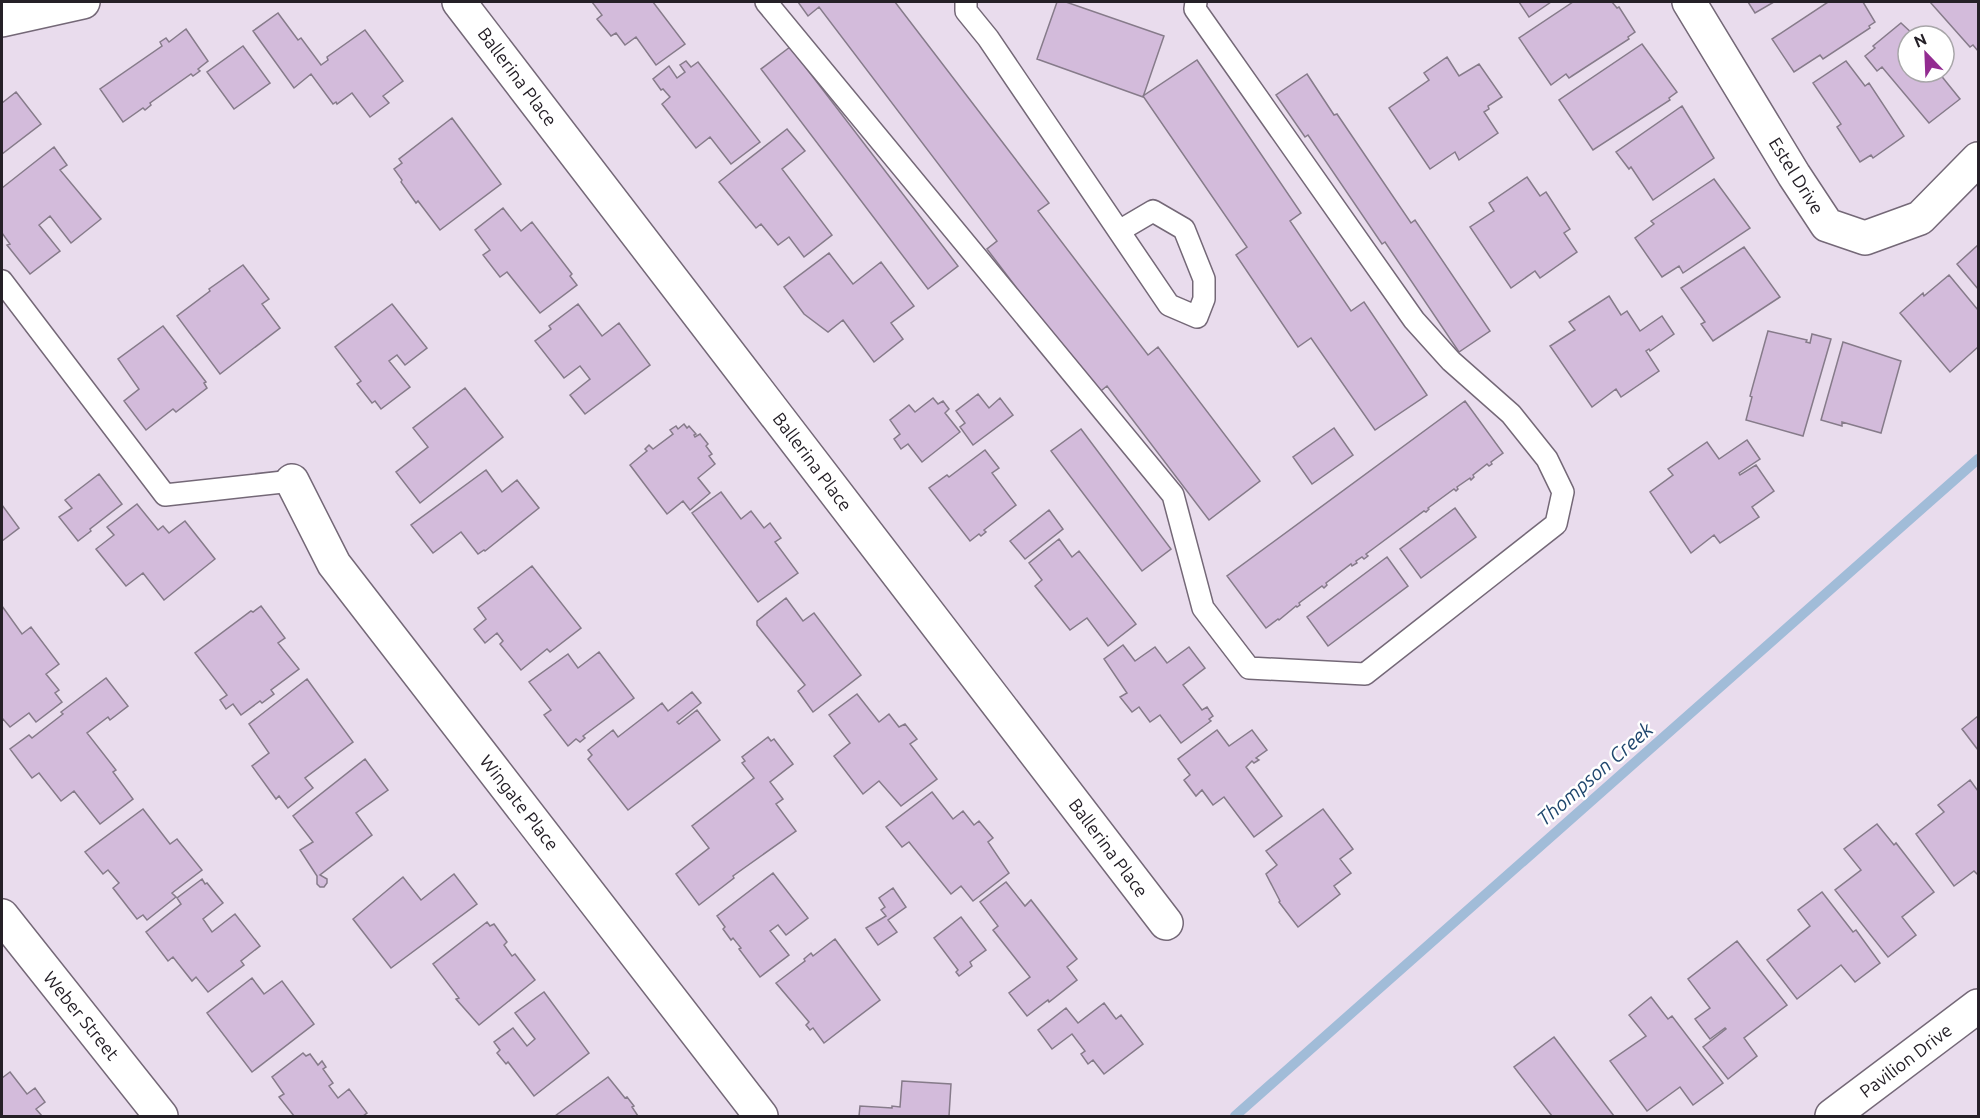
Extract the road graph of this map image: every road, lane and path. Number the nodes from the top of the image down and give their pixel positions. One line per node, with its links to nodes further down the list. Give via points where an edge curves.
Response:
1 (83, 2): 7 (street)
2 (459, 2): 13 (street, Ballerina Place)
3 (766, 2): 5 (lane, via 1173,495 1203,608 1249,668 1365,674 1556,524 1563,492 1547,459 1511,414 1450,361 1414,320 1195,9)
4 (966, 2): 9 (lane, via 966,11)
5 (1196, 2)
6 (1689, 2): 8 (street, Estel Drive, via 1827,225 1865,238 1920,218)
7 (2, 20)
8 (1978, 159)
9 (1119, 231): 9 (lane, via 1169,305 1197,317 1204,299 1204,279 1184,229 1153,211)
10 (2, 281): 11 (lane, via 165,495)
11 (292, 481): 16 (street, Wingate Place, via 334,564)
12 (2, 916): 15 (street, Weber Street)
13 (1166, 923)
14 (1976, 1014): 17 (street, Pavilion Drive)
15 (161, 1116)
16 (761, 1116)
17 (1833, 1116)

